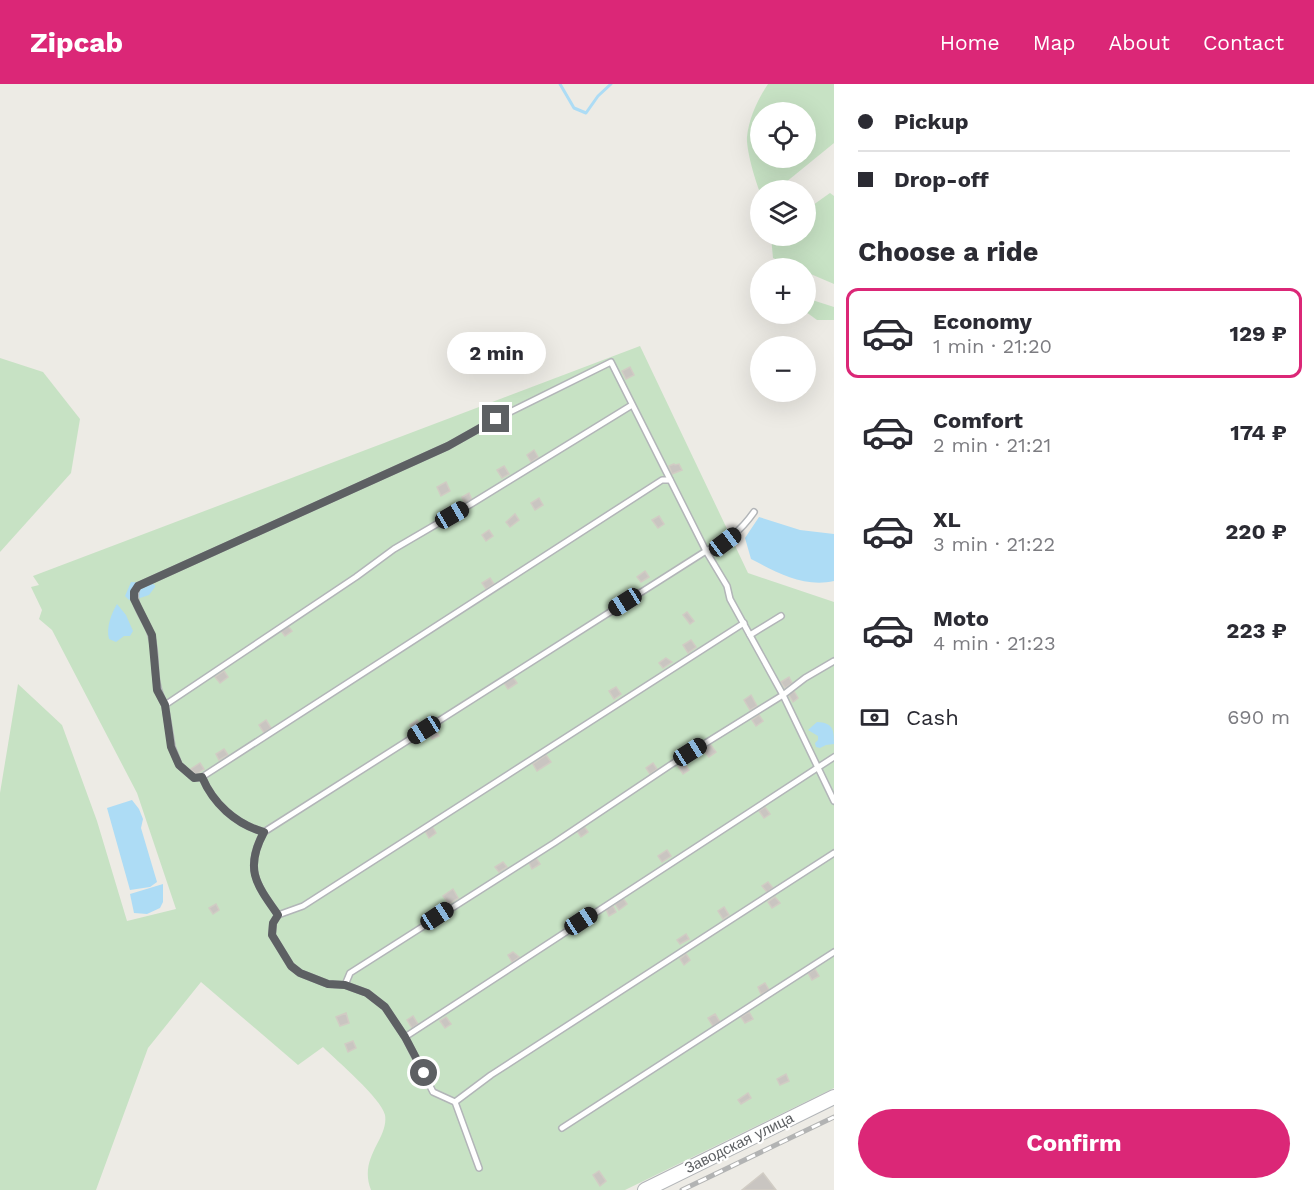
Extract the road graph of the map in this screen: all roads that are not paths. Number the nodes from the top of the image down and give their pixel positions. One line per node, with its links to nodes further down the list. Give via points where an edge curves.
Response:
1 (632, 405): 2 (lane); 10 (lane, via 394,549); 10 (lane, via 611,362 448,446 138,586 134,599 152,635 157,690)
2 (670, 480): 4 (lane); 13 (lane, via 662,480)
3 (754, 512): 4 (lane, via 743,528)
4 (706, 551): 6 (lane, via 728,586 730,599); 15 (lane)
5 (781, 616): 7 (lane)
6 (744, 623): 7 (lane); 17 (lane, via 303,906)
7 (750, 635): 9 (lane)
8 (834, 661): 9 (lane)
9 (783, 695): 12 (lane); 19 (lane, via 350,973)
10 (165, 705): 13 (lane, via 171,747 179,765 194,778)
11 (834, 757): 12 (lane)
12 (817, 767): 14 (lane); 20 (lane)
13 (202, 777): 15 (lane, via 221,808 252,829)
14 (834, 801)
15 (264, 832): 17 (lane, via 252,862 259,888)
16 (834, 853): 22 (lane)
17 (278, 915): 19 (lane, via 272,935 291,966 328,984)
18 (834, 952): 23 (lane)
19 (345, 985): 20 (lane, via 367,993 385,1007)
20 (405, 1037): 22 (lane, via 434,1092)
21 (834, 1097): 25 (street, Заводская улица)
22 (455, 1102): 24 (lane)
23 (562, 1128)
24 (479, 1168)
25 (645, 1190)

